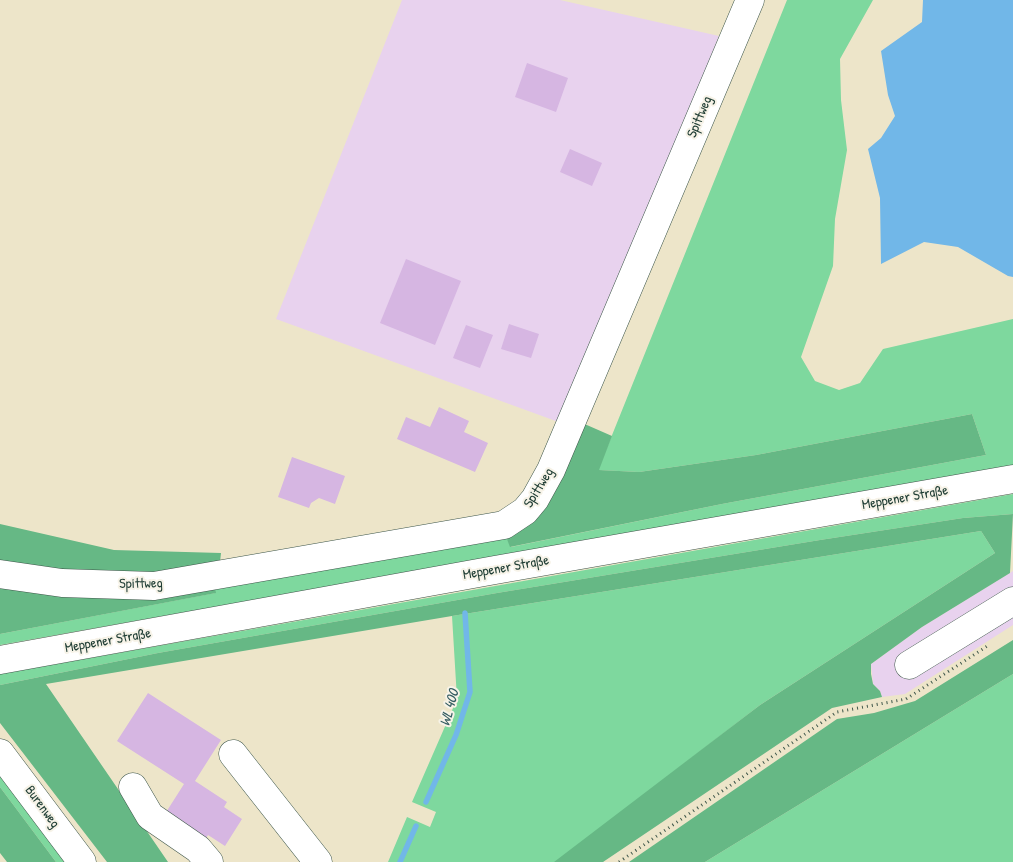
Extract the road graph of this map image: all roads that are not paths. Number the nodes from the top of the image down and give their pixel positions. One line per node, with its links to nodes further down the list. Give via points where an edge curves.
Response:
1 (750, 0): 3 (street, Spittweg, via 552,470 525,511 504,525 154,586 62,582)
2 (1013, 479): 5 (street, Meppener Straße)
3 (0, 574)
4 (1013, 601): 6 (street)
5 (0, 660)
6 (909, 665)
7 (0, 753): 10 (street, Burenweg)
8 (233, 754): 12 (street)
9 (133, 787): 11 (street, via 150,816 198,849)
10 (82, 862)
11 (209, 862)
12 (318, 862)

